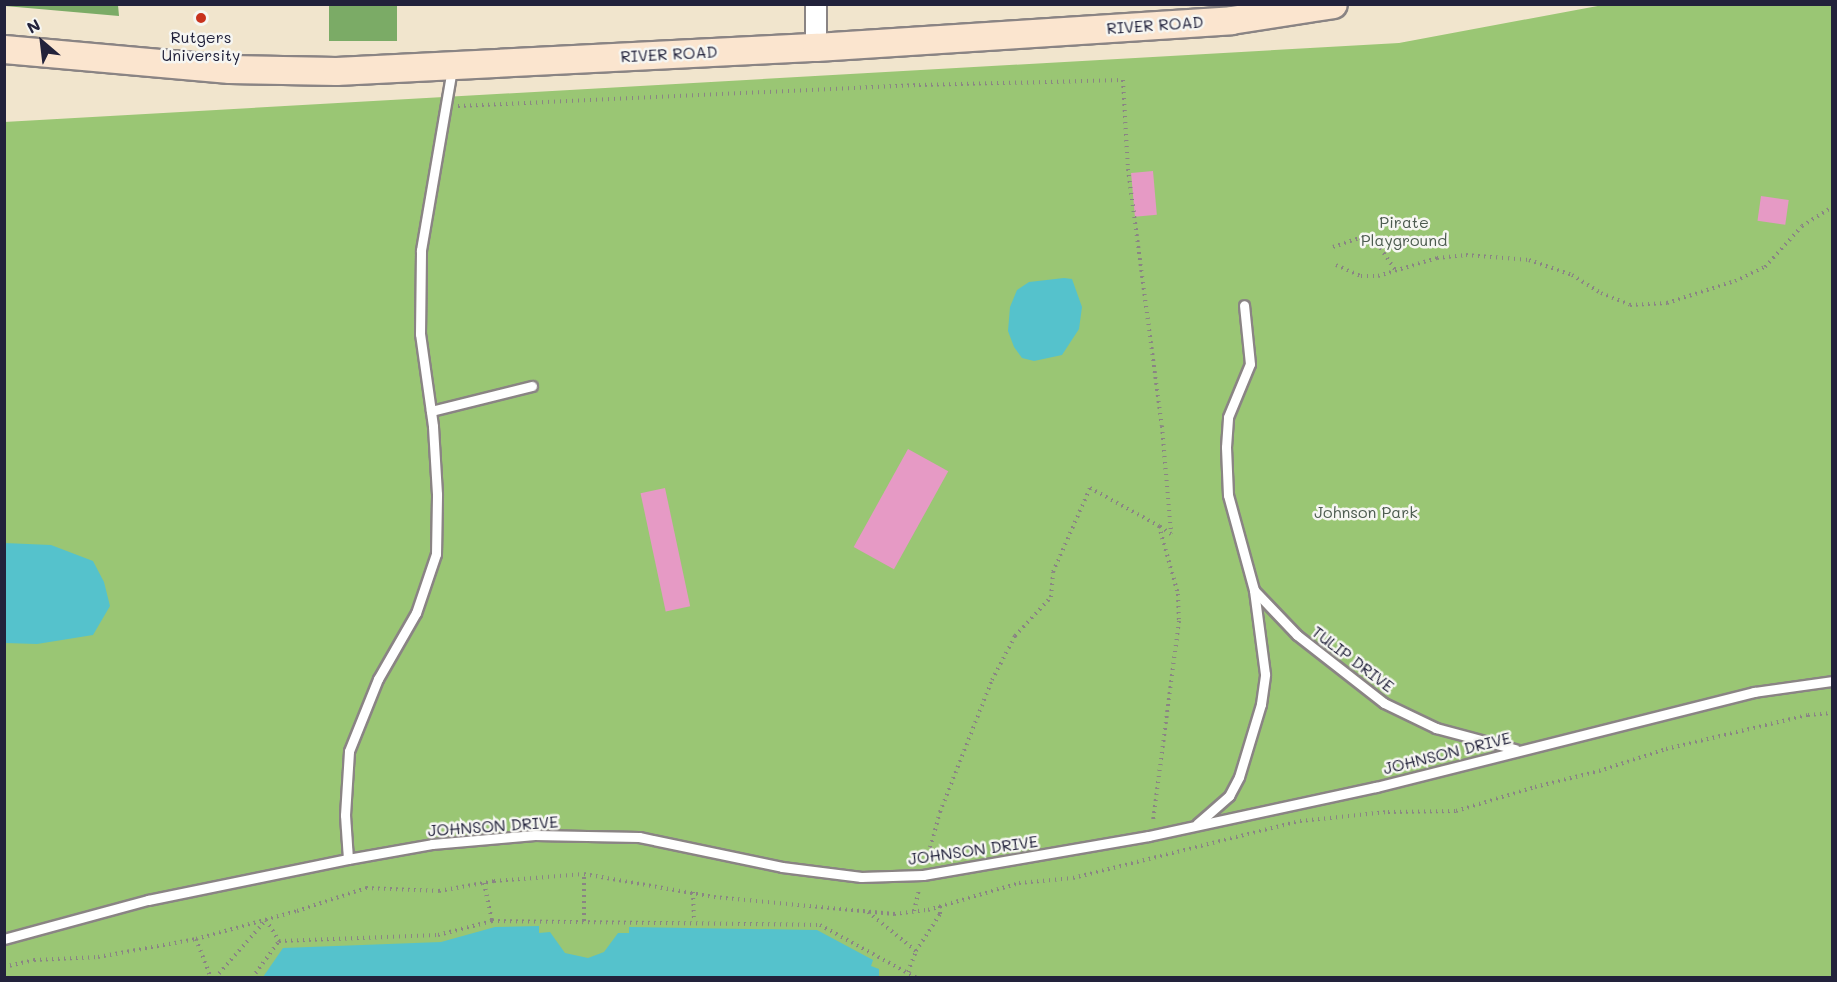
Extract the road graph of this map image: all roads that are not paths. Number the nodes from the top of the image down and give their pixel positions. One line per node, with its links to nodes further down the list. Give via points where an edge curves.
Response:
1 (816, 4): 3 (street)
2 (1333, 4): 3 (street, RIVER ROAD, via 1231,20)
3 (816, 46): 5 (street, RIVER ROAD)
4 (4, 49): 5 (street, RIVER ROAD, via 229,69 336,71)
5 (453, 66): 8 (lane, via 422,250 420,334)
6 (1244, 304): 9 (lane, TULIP DRIVE, via 1250,364 1228,417 1226,447 1228,495)
7 (532, 386): 8 (lane)
8 (431, 411): 13 (lane, via 437,494 436,554 416,613 378,679 349,751 345,815)
9 (1254, 590): 11 (lane, TULIP DRIVE, via 1298,636 1384,704 1436,728); 12 (lane, TULIP DRIVE, via 1265,674 1262,704 1246,759 1229,796)
10 (1833, 681): 11 (lane, JOHNSON DRIVE, via 1754,692)
11 (1518, 750): 12 (lane, JOHNSON DRIVE, via 1376,787)
12 (1195, 826): 13 (lane, JOHNSON DRIVE, via 923,875 871,877 782,867 639,837 535,835 432,844)
13 (348, 859): 14 (lane, JOHNSON DRIVE, via 148,900)
14 (4, 939)

